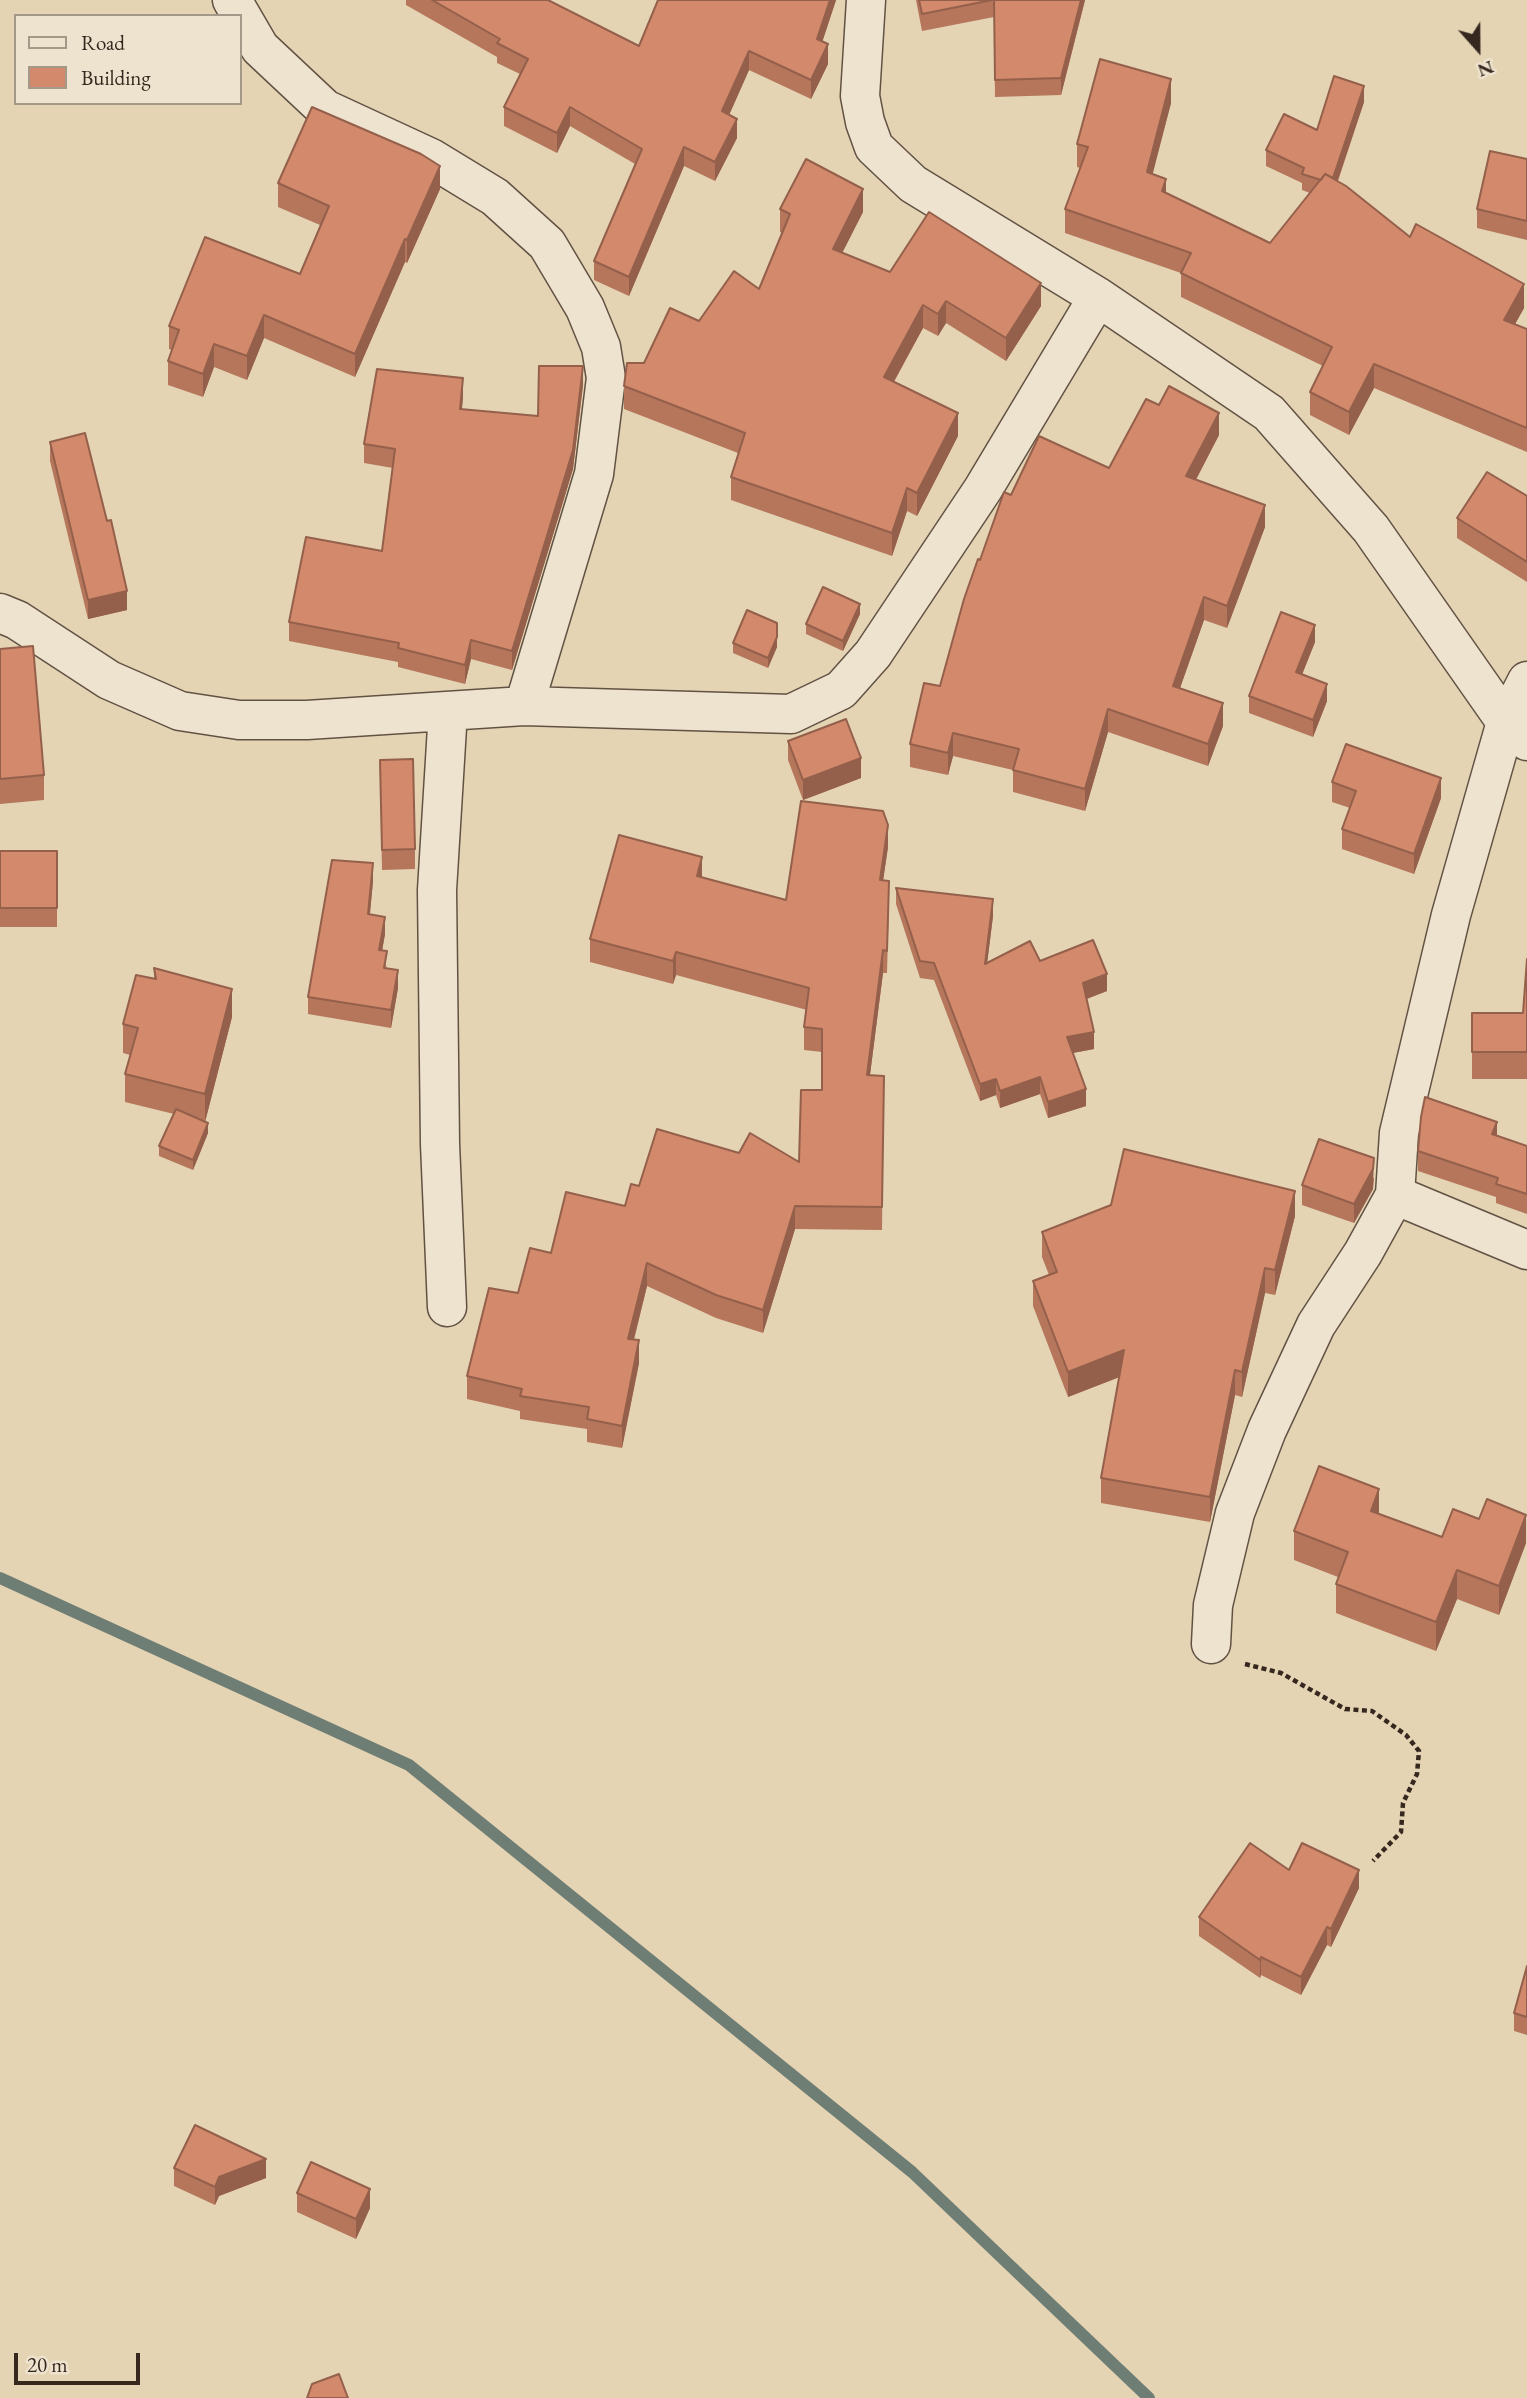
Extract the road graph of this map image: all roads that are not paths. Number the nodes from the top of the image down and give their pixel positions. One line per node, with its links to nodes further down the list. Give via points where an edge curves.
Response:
1 (866, 0): 3 (street, via 860,96 874,147 914,184)
2 (242, 17): 7 (street, via 260,48 325,109 431,158 495,197 547,244 585,308 601,347 606,378 594,474)
3 (1098, 297): 7 (street, via 983,489 873,654 841,690 791,714); 9 (street, via 1269,413 1371,529)
4 (0, 583): 5 (street)
5 (8, 616): 8 (street, via 109,680 180,711 239,720)
6 (1527, 681): 9 (street)
7 (524, 706): 8 (street)
8 (448, 711): 12 (street, via 437,890)
9 (1517, 732): 10 (street, via 1451,915 1399,1133)
10 (1395, 1195): 11 (street); 13 (street, via 1316,1325 1266,1430 1235,1513 1213,1605)
11 (1527, 1250)
12 (447, 1307)
13 (1211, 1644)

